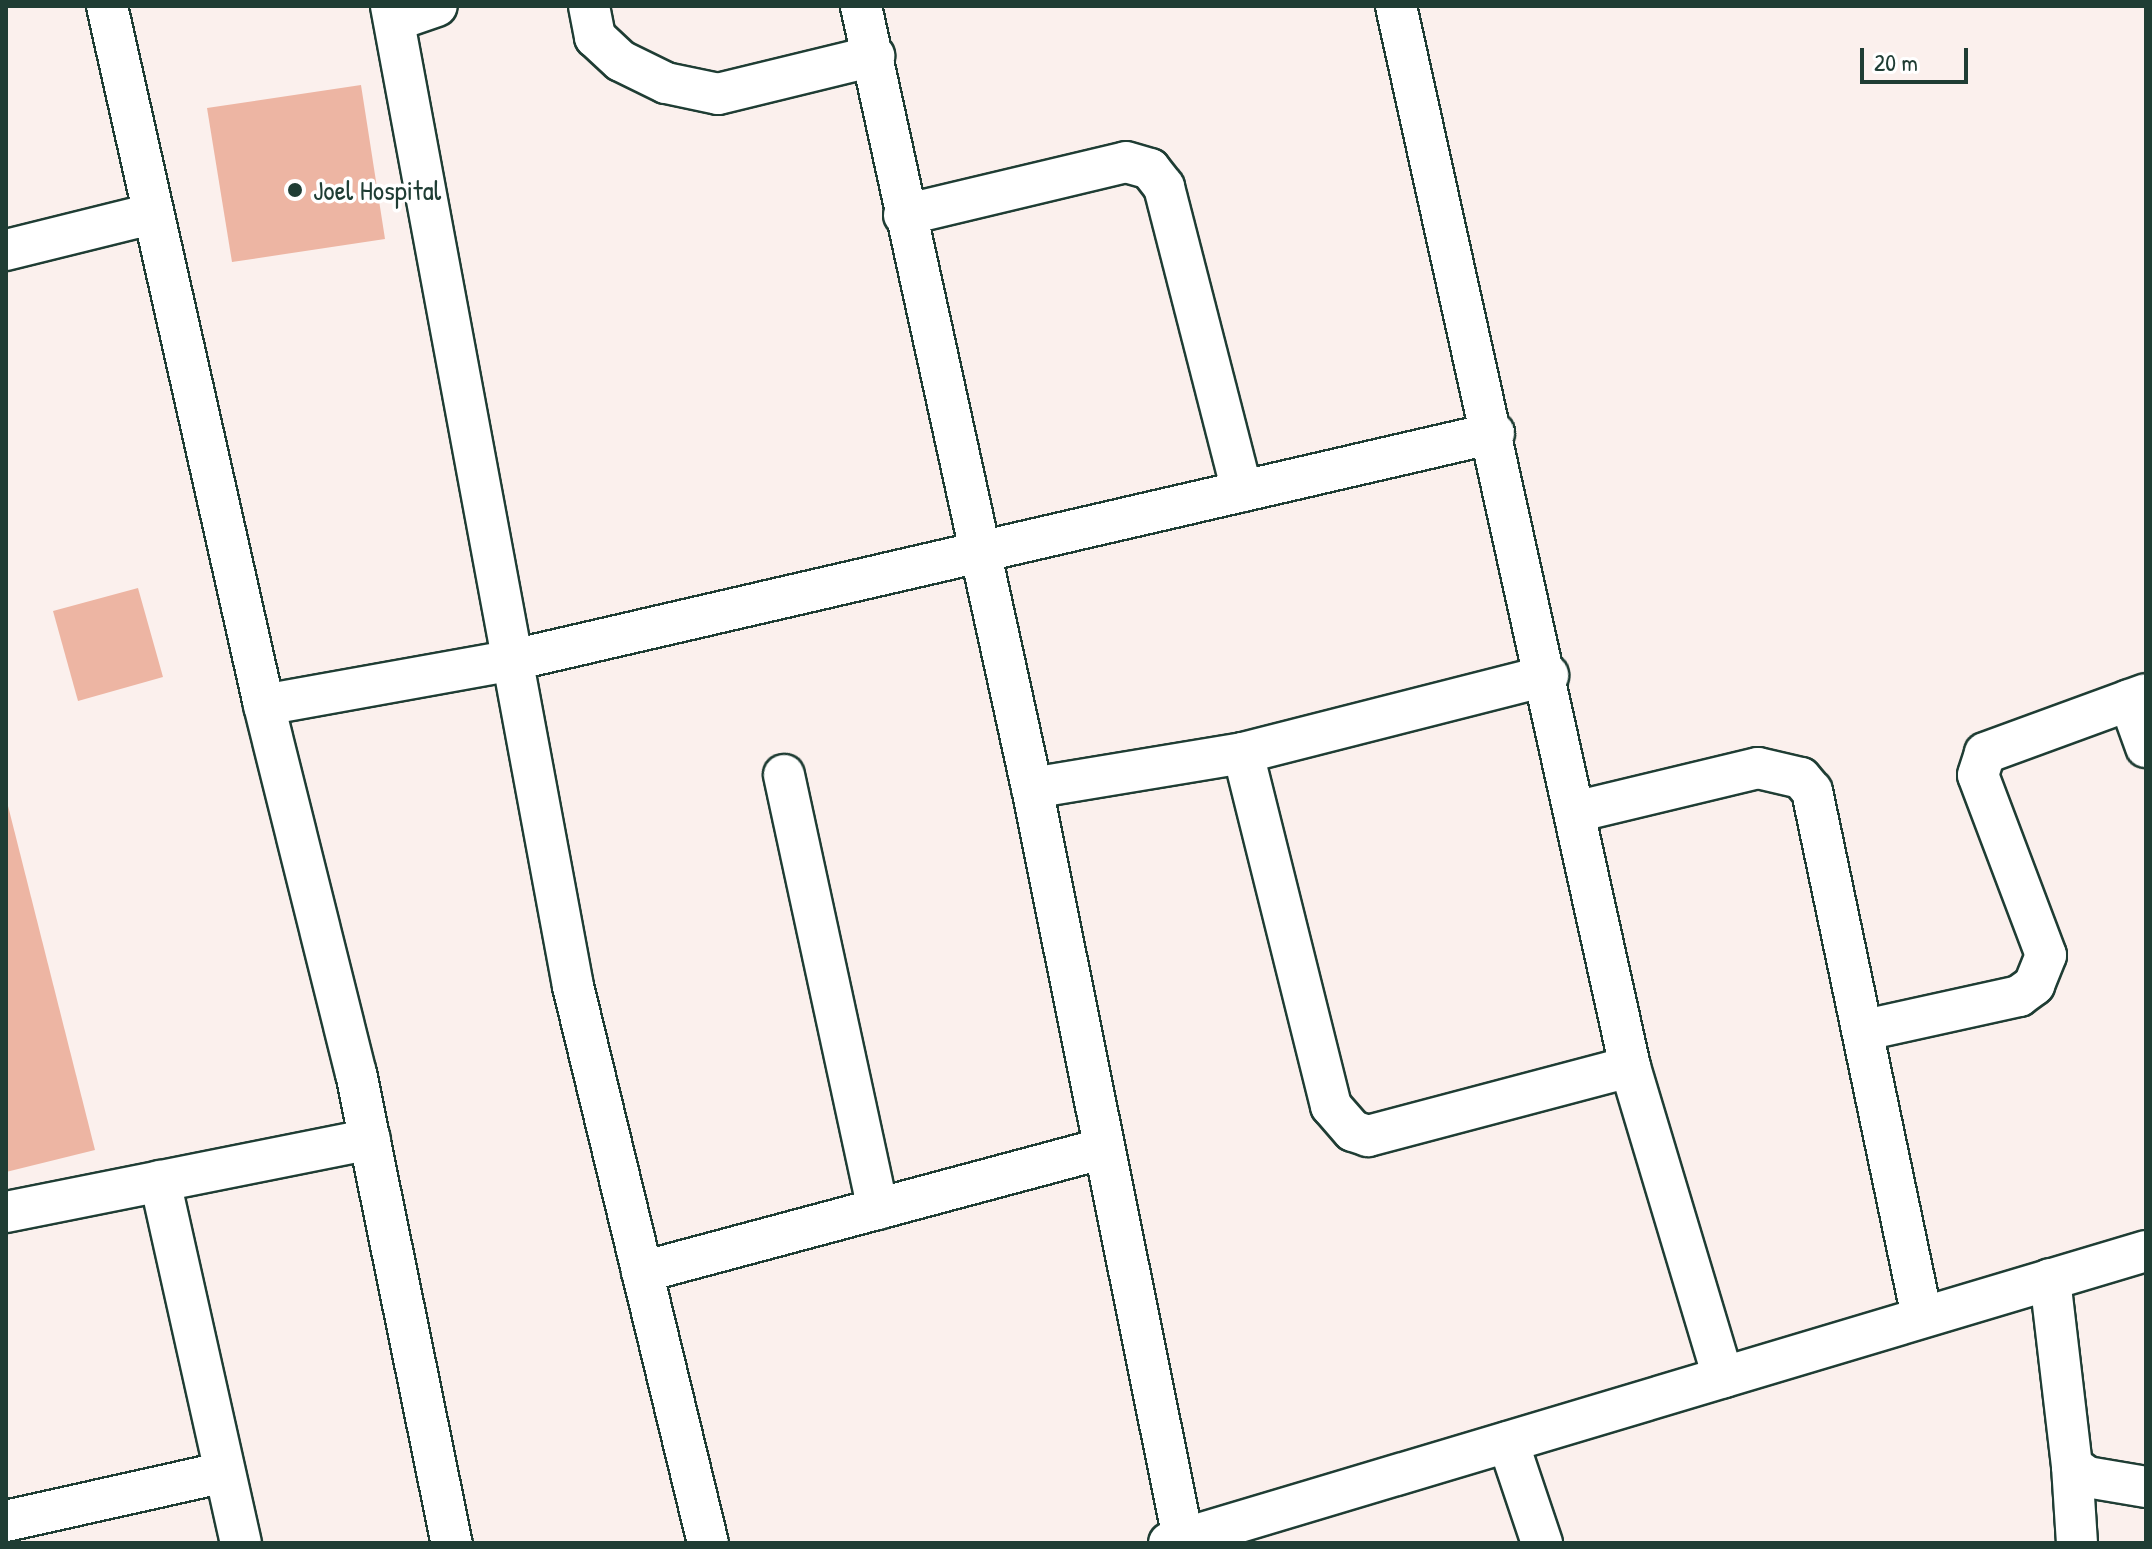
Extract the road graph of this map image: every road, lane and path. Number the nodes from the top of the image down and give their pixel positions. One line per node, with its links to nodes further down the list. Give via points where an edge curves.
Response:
1 (107, 6): 8 (street)
2 (437, 6): 6 (street)
3 (589, 6): 7 (street, via 595,37 621,61 666,83 718,94)
4 (861, 6): 7 (street)
5 (1396, 6): 11 (street)
6 (394, 13): 14 (street)
7 (874, 56): 9 (street)
8 (151, 214): 10 (street); 17 (street)
9 (904, 215): 12 (street, via 1126,162 1150,169 1164,187); 13 (street)
10 (6, 250)
11 (1494, 433): 12 (street); 15 (street)
12 (1242, 491): 13 (street)
13 (983, 550): 14 (street); 21 (street)
14 (513, 660): 17 (street); 31 (street, via 573,986)
15 (1548, 675): 19 (street); 22 (street)
16 (2137, 697): 18 (street); 23 (street, via 1998,742 1978,775 2046,955 2040,978 2019,996)
17 (264, 705): 25 (street)
18 (2146, 747)
19 (1243, 753): 21 (street); 24 (street, via 1331,1106 1353,1131 1368,1136)
20 (784, 775): 28 (street)
21 (1032, 788): 26 (street)
22 (1579, 811): 23 (street, via 1758,768 1801,778 1812,791); 24 (street)
23 (1865, 1030): 33 (street)
24 (1630, 1067): 34 (street)
25 (370, 1139): 27 (street); 42 (street)
26 (1104, 1148): 28 (street); 40 (street)
27 (160, 1181): 29 (street); 37 (street)
28 (878, 1209): 31 (street)
29 (6, 1212)
30 (2146, 1251): 32 (street)
31 (642, 1272): 43 (street)
32 (2050, 1279): 33 (street); 36 (street)
33 (1922, 1317): 34 (street)
34 (1723, 1377): 35 (street)
35 (1508, 1442): 40 (street); 44 (street)
36 (2072, 1466): 38 (street, via 2087,1477); 45 (street)
37 (225, 1472): 39 (street); 41 (street)
38 (2146, 1487)
39 (6, 1521)
40 (1178, 1542)
41 (241, 1543)
42 (452, 1543)
43 (708, 1543)
44 (1542, 1543)
45 (2077, 1543)

